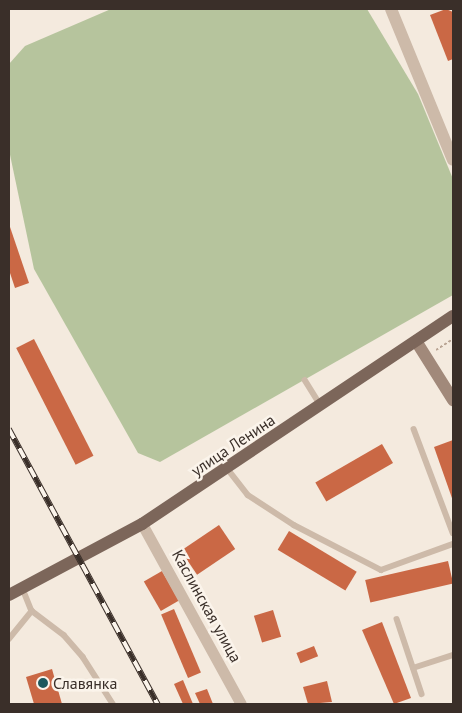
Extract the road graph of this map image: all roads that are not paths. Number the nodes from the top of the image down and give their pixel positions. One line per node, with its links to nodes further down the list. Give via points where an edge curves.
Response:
1 (391, 9): 2 (street)
2 (452, 156)
3 (453, 316): 4 (main road, улица Ленина)
4 (416, 341): 6 (main road); 7 (main road, улица Ленина)
5 (305, 380): 7 (lane)
6 (453, 400)
7 (321, 406): 9 (main road, улица Ленина)
8 (414, 429): 11 (lane)
9 (227, 468): 10 (main road, улица Ленина); 12 (lane, via 256,500 381,570)
10 (142, 524): 13 (main road, улица Ленина); 22 (street, Каслинская улица)
11 (453, 533)
12 (453, 544)
13 (23, 589): 14 (main road, улица Ленина); 15 (lane)
14 (9, 595)
15 (32, 611): 17 (lane); 21 (lane, via 83,657)
16 (397, 619): 19 (lane)
17 (9, 639)
18 (453, 655): 19 (lane)
19 (413, 668): 20 (lane)
20 (422, 694)
21 (113, 704)
22 (241, 704)

